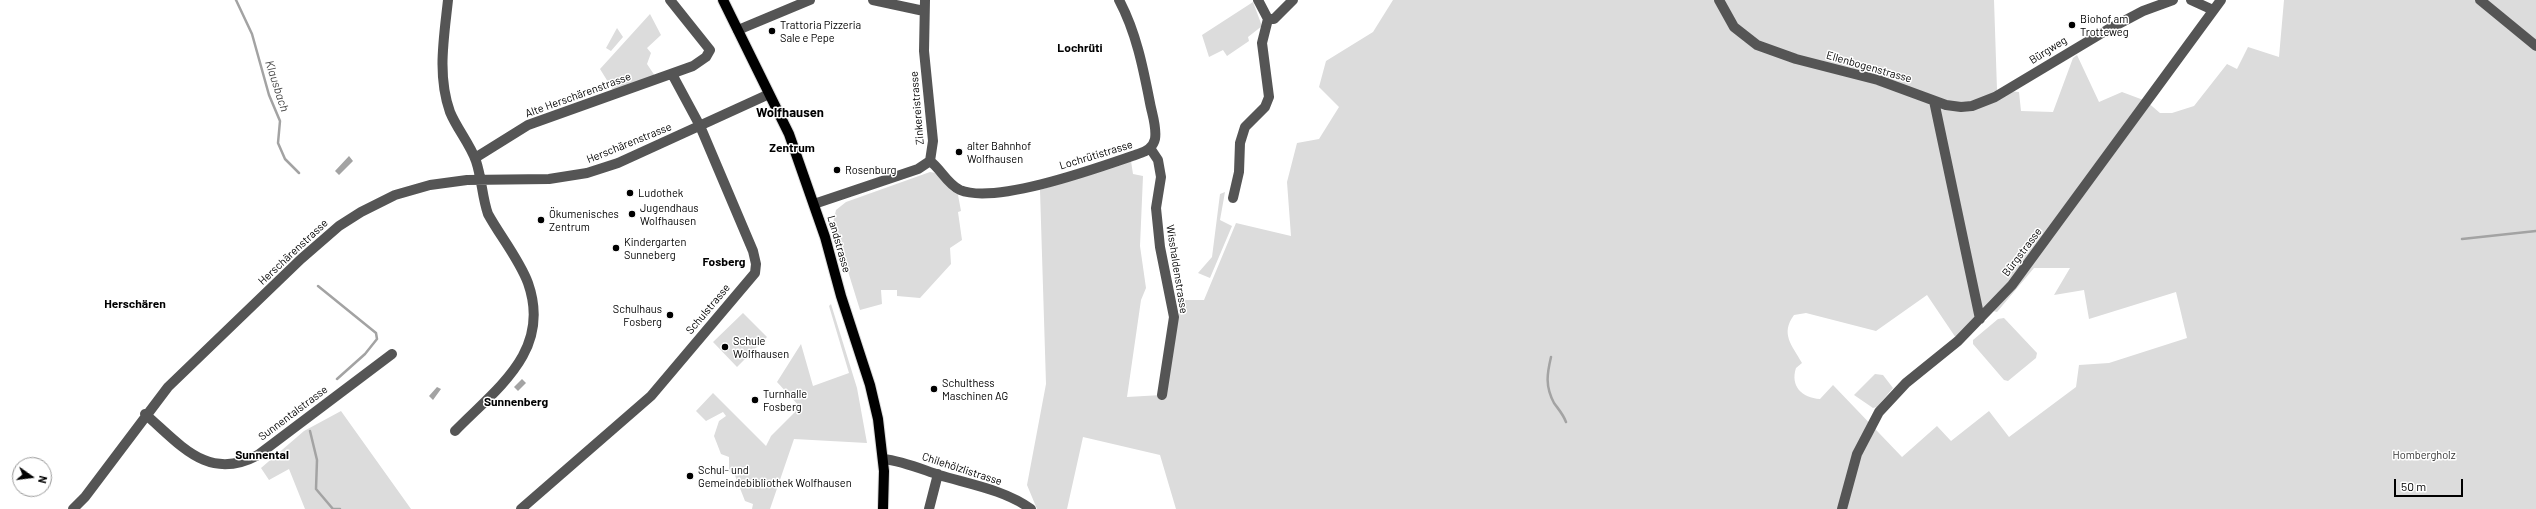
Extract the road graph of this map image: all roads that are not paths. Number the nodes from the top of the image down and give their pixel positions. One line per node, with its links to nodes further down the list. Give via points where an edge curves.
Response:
1 (448, 0): 25 (street, via 442,62 445,92 450,112)
2 (670, 0): 20 (street, Alte Herschärenstrasse, via 710,50 706,57 693,66)
3 (723, 0): 18 (main road, Landstrasse)
4 (810, 0): 18 (street)
5 (873, 0): 16 (street)
6 (925, 0): 16 (street, Zinkereistrasse)
7 (1119, 0): 24 (street, via 1133,30 1144,72 1155,127 1155,140)
8 (1258, 0): 17 (street)
9 (1293, 0): 17 (street, via 1274,19)
10 (1719, 0): 22 (street, Ellenbogenstrasse, via 1734,27 1757,45 1796,59 1878,80)
11 (2173, 0): 22 (street, Bürgweg, via 2143,11 2107,30 1983,102 1961,107)
12 (2190, 0): 15 (street)
13 (2221, 0): 15 (street, Bürgstrasse)
14 (2480, 0): 19 (street)
15 (2213, 10): 30 (street, Bürgstrasse, via 2025,269)
16 (924, 11): 26 (street, Zinkereistrasse, via 924,51 933,141)
17 (1268, 19): 28 (street, via 1262,43 1269,97 1265,107 1245,127 1240,143 1239,172)
18 (738, 30): 21 (main road, Landstrasse)
19 (2536, 46)
20 (672, 74): 23 (street, Schulstrasse); 25 (street, Alte Herschärenstrasse, via 528,125)
21 (767, 94): 23 (street, Herschärenstrasse); 29 (main road, Landstrasse, via 789,134)
22 (1934, 101): 30 (street)
23 (700, 126): 27 (street, Herschärenstrasse, via 618,163 587,173 549,179); 38 (street, Schulstrasse, via 754,251 755,273 651,396)
24 (1150, 148): 26 (street, Lochrütistrasse, via 1033,187 1003,191 971,192 960,189); 32 (street, Wisshaldenstrasse, via 1158,160 1161,177 1157,216 1160,246 1174,316)
25 (475, 158): 27 (street)
26 (930, 161): 29 (street, via 918,169)
27 (482, 180): 33 (street, Herschärenstrasse, via 430,185 395,195 339,226 301,259 168,387); 34 (street, via 484,203 488,214 527,282 534,308 534,321 529,346 519,364)
28 (1233, 198)
29 (814, 204): 35 (main road, Landstrasse, via 870,384)
30 (1980, 319): 42 (street, Bürgstrasse, via 1897,392 1879,412 1857,454)
31 (392, 354): 33 (street, Sunnentalstrasse, via 258,455 243,463 228,466 207,463 193,456)
32 (1162, 395)
33 (145, 414): 37 (street, Herschärenstrasse, via 85,497)
34 (455, 431)
35 (883, 460): 36 (street, Chilehölzlistrasse, via 897,461); 39 (main road, Landstrasse)
36 (938, 474): 40 (street); 41 (street, Chilehölzlistrasse, via 996,493)
37 (73, 509)
38 (522, 509)
39 (883, 509)
40 (929, 509)
41 (1031, 509)
42 (1842, 509)

